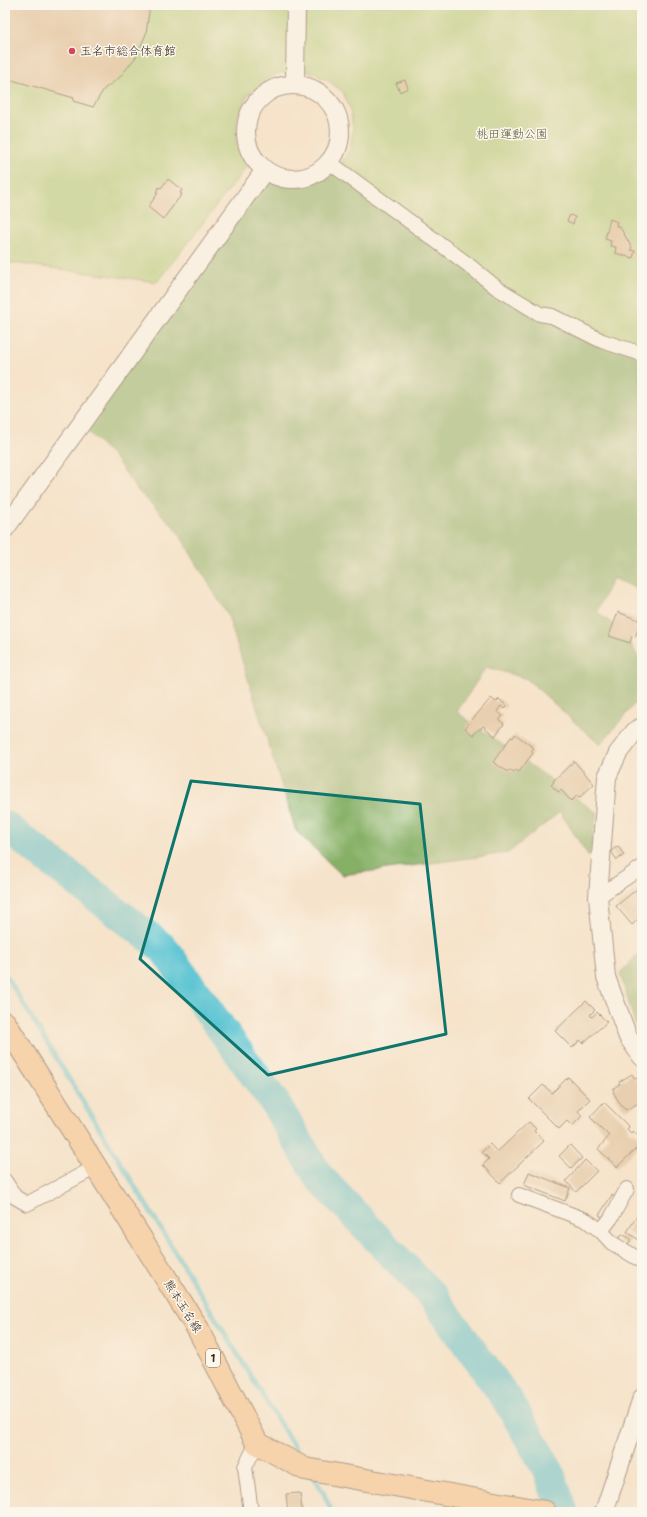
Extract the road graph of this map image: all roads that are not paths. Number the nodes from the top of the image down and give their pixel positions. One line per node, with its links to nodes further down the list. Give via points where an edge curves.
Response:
1 (296, 5): 2 (street)
2 (295, 84): 3 (street, via 310,87 323,95 333,106 339,120 340,135 337,150); 4 (street, via 280,86 266,92 248,116 248,146 254,159)
3 (329, 162): 4 (street, via 320,171 298,179 281,177); 5 (street, via 497,288 540,314 552,316 602,341)
4 (265, 170): 6 (street)
5 (642, 354)
6 (5, 529)
7 (642, 727): 9 (street, via 635,731 618,753 607,777)
8 (642, 867): 9 (street)
9 (598, 898): 11 (street, via 606,977 628,1037)
10 (5, 1023): 12 (main road, 熊本玉名線 / 1)
11 (642, 1057)
12 (96, 1167): 13 (street, via 27,1204 15,1197); 19 (main road, 熊本玉名線 / 1, via 198,1330)
13 (5, 1181)
14 (627, 1189): 16 (street)
15 (519, 1195): 16 (street, via 586,1220)
16 (601, 1231): 17 (street, via 612,1243)
17 (642, 1261)
18 (642, 1398): 22 (street)
19 (257, 1443): 20 (street, via 246,1467); 21 (main road, via 305,1469)
20 (251, 1512)
21 (545, 1512)
22 (604, 1512)

